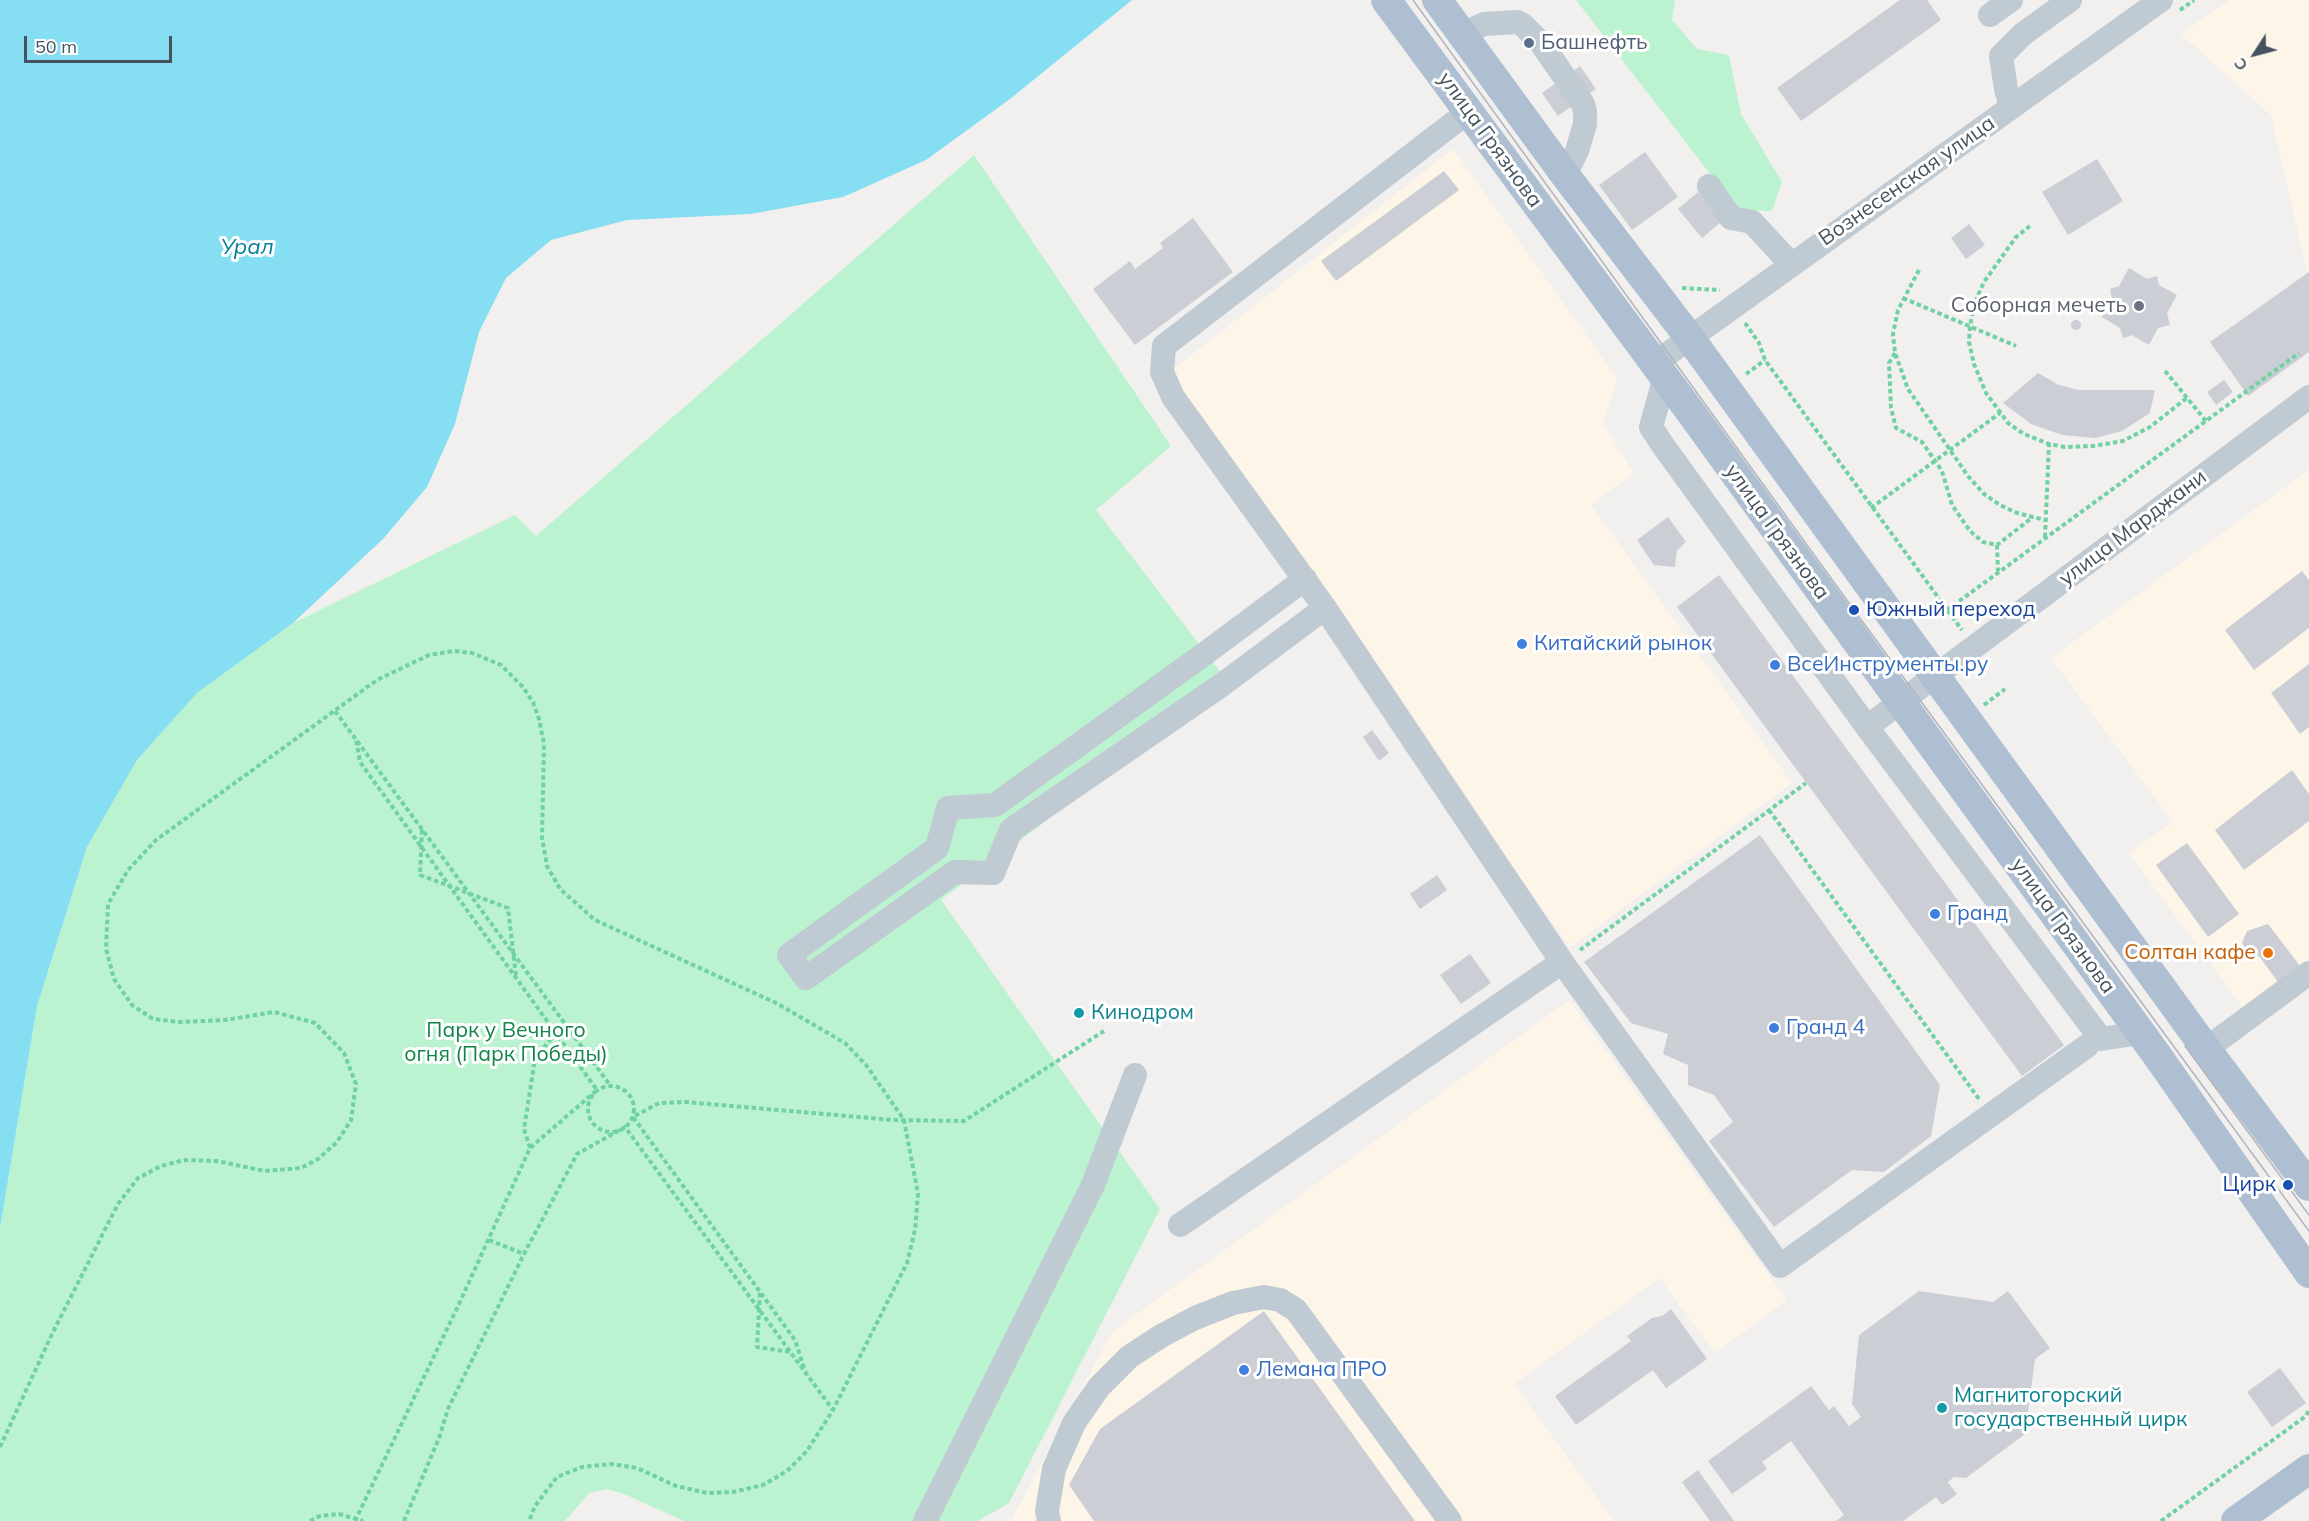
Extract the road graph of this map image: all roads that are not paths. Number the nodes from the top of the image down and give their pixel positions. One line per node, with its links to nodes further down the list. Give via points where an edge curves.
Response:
1 (1386, 0): 9 (main road, улица Грязнова)
2 (1437, 0): 7 (main road, улица Грязнова)
3 (2011, 0): 6 (street)
4 (2070, 0): 8 (street, via 2023,34 2001,56)
5 (2161, 0): 8 (street, Вознесенская улица)
6 (1990, 15)
7 (1462, 34): 10 (main road, улица Грязнова); 10 (street, via 1484,24 1517,22 1548,52 1585,112 1577,151)
8 (2011, 107): 12 (street, Вознесенская улица)
9 (1469, 111): 14 (main road, улица Грязнова); 16 (street, via 1164,346 1162,372 1173,397)
10 (1565, 175): 13 (main road, улица Грязнова)
11 (1709, 186): 12 (street, via 1731,218 1752,222)
12 (1791, 264): 13 (street, Вознесенская улица)
13 (1689, 337): 14 (street, Вознесенская улица); 19 (main road, улица Грязнова)
14 (1660, 370): 21 (main road, улица Грязнова); 22 (street, via 1651,427)
15 (2309, 397): 19 (street, улица Марджани)
16 (1305, 579): 17 (street); 18 (street)
17 (1325, 608): 20 (street); 27 (street)
18 (1203, 656): 20 (street); 23 (street)
19 (1934, 675): 21 (street, улица Марджани); 31 (main road, улица Грязнова)
20 (1223, 684): 24 (street)
21 (1899, 701): 22 (street, улица Марджани); 29 (main road, улица Грязнова)
22 (1867, 727): 29 (street, via 2101,1039)
23 (995, 805): 24 (street); 25 (street, via 948,808)
24 (1011, 830): 26 (street, via 993,873)
25 (937, 849): 26 (street); 26 (street, via 789,955 806,978)
26 (955, 872)
27 (1562, 962): 30 (street, via 1780,1266); 34 (street)
28 (2309, 973): 31 (street)
29 (2140, 1033): 35 (main road, улица Грязнова)
30 (2087, 1046)
31 (2206, 1049): 33 (main road, улица Грязнова)
32 (1135, 1075): 41 (street, via 1093,1185)
33 (2309, 1186)
34 (1180, 1225)
35 (2289, 1245): 36 (main road, улица Грязнова); 37 (main road)
36 (2309, 1274)
37 (2309, 1295)
38 (2309, 1448): 40 (main road)
39 (2309, 1469): 40 (main road)
40 (2278, 1491): 44 (main road)
41 (925, 1521)
42 (1049, 1521): 43 (street, via 1047,1510 1054,1469 1074,1423 1100,1387 1129,1357 1161,1335 1233,1303 1264,1298 1280,1300 1296,1310)
43 (1450, 1521)
44 (2236, 1521)

